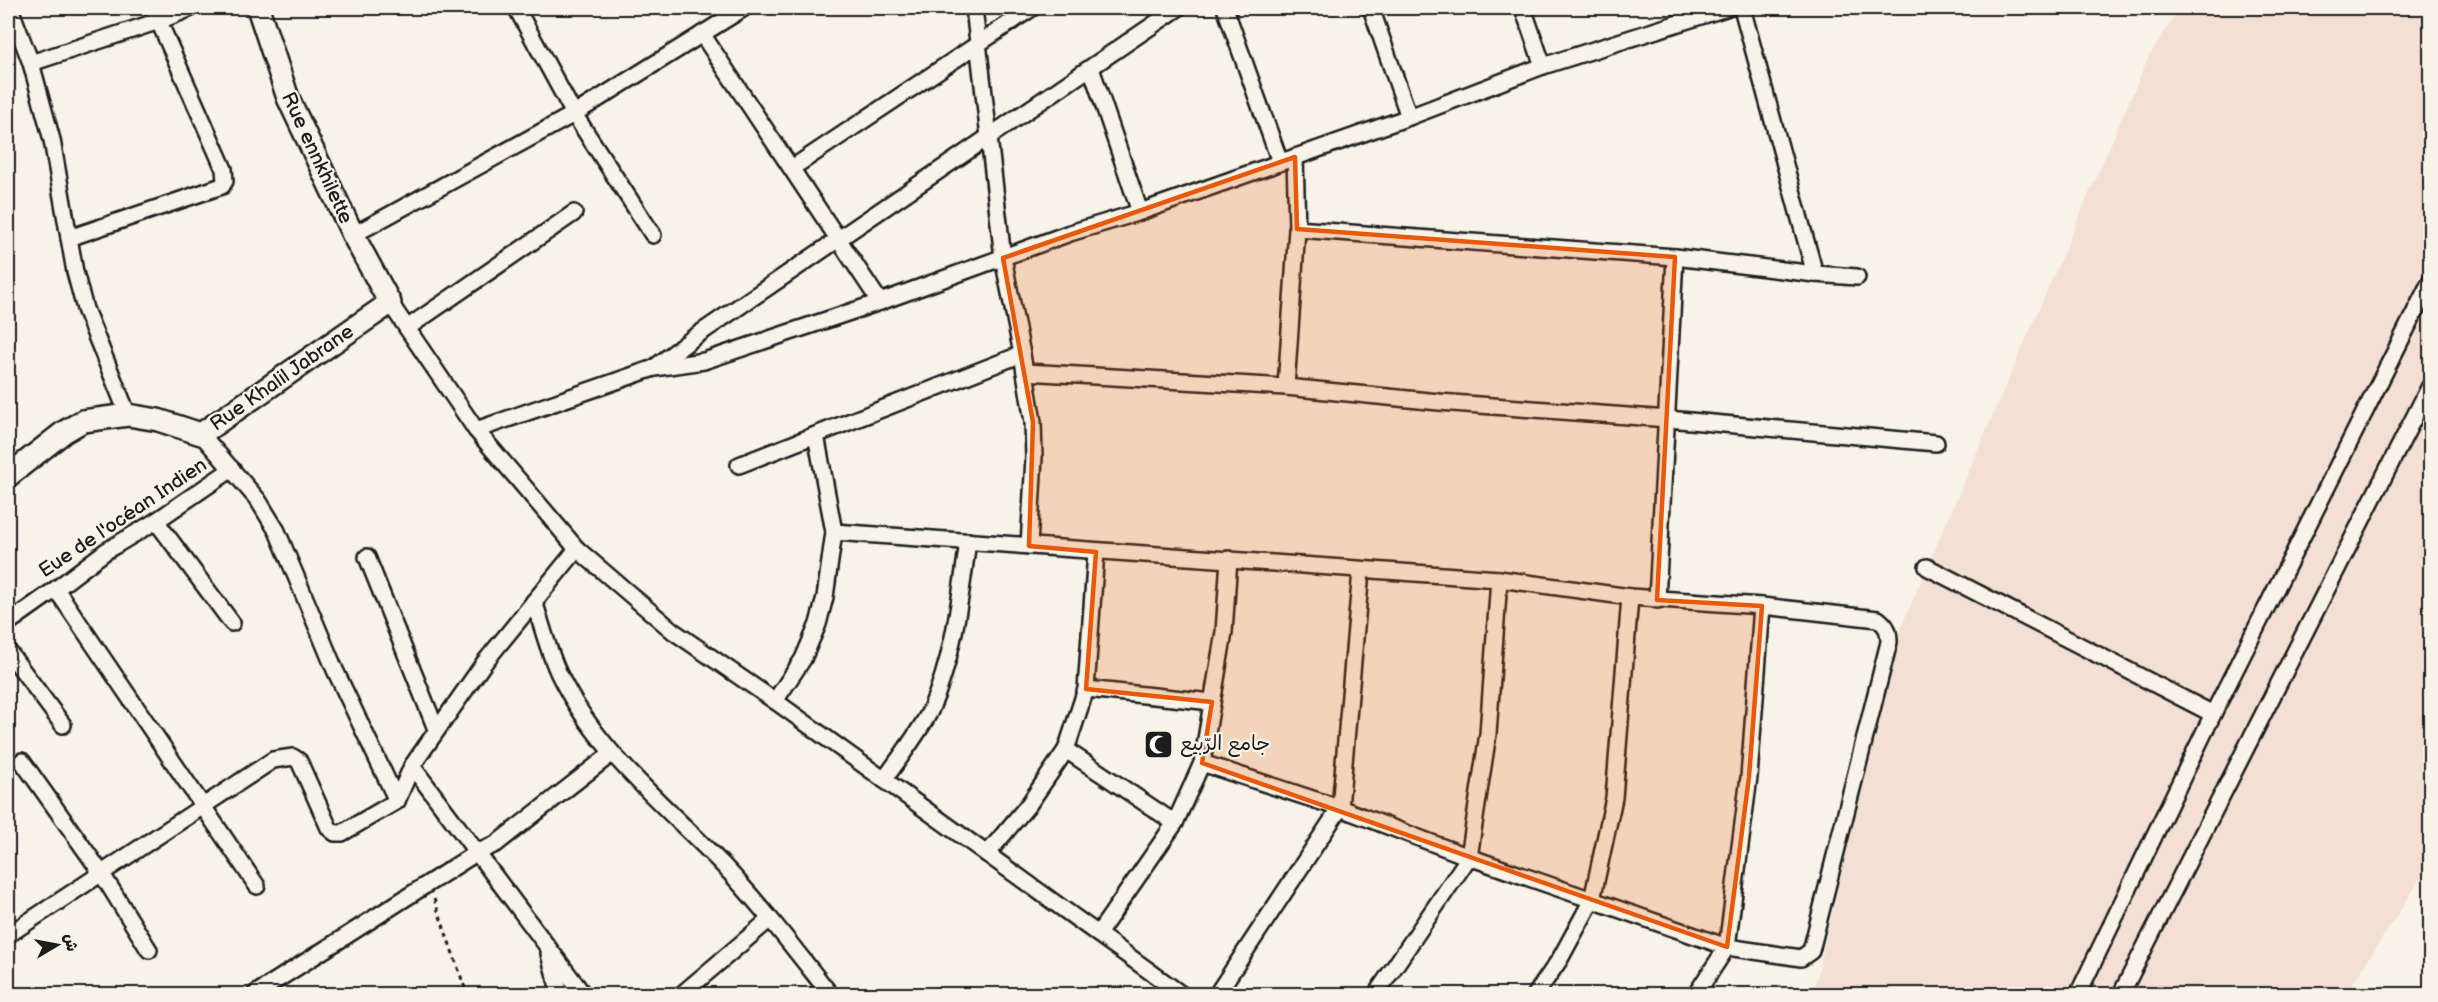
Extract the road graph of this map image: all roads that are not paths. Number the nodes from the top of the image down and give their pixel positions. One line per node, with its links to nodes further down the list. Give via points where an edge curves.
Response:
1 (10, 8): 17 (street)
2 (191, 8): 14 (street)
3 (258, 8): 29 (street, Rue ennkhilette, via 288,98)
4 (744, 8): 15 (street)
5 (974, 8): 16 (street)
6 (1032, 8): 16 (street)
7 (1178, 8): 19 (street)
8 (1225, 8): 24 (street)
9 (1371, 8): 21 (street)
10 (1523, 8): 18 (street)
11 (1726, 8): 18 (street)
12 (1742, 8): 35 (street)
13 (518, 11): 20 (street)
14 (156, 14): 17 (street); 31 (street, via 224,170 225,181 222,186)
15 (702, 34): 20 (street); 25 (street)
16 (978, 44): 22 (street); 25 (street)
17 (31, 63): 31 (street, via 52,140)
18 (1543, 66): 21 (street)
19 (1091, 68): 22 (street); 26 (street)
20 (574, 114): 29 (street); 30 (street)
21 (1409, 117): 23 (street)
22 (989, 138): 32 (street); 34 (street)
23 (1295, 157): 24 (street); 28 (street)
24 (1280, 162): 26 (street)
25 (792, 168): 32 (street)
26 (1140, 212): 34 (street)
27 (574, 213): 40 (street)
28 (1297, 229): 33 (street); 45 (street)
29 (353, 235): 39 (street, Rue ennkhilette)
30 (653, 235)
31 (69, 238): 46 (street, via 85,309)
32 (837, 240): 38 (street); 42 (street)
33 (1675, 257): 35 (street); 47 (street)
34 (1003, 258): 38 (street); 41 (street)
35 (1815, 274): 36 (street)
36 (1857, 277)
37 (2430, 282): 77 (street)
38 (880, 302): 42 (street, via 704,362)
39 (390, 303): 40 (street); 49 (street, Rue Khalil Jabrane)
40 (407, 328): 48 (street)
41 (1022, 354): 43 (street); 50 (street)
42 (654, 368): 48 (street)
43 (1025, 372): 45 (street); 58 (street, via 1034,457)
44 (2430, 386): 113 (street)
45 (1286, 387): 47 (street)
46 (128, 415): 49 (street, Rue Khalil Jabrane); 54 (street, Rue Khalil Jabrane, via 83,421)
47 (1668, 418): 51 (street); 68 (street)
48 (476, 429): 59 (street)
49 (201, 434): 53 (street)
50 (816, 435): 52 (street); 56 (street)
51 (1936, 443)
52 (739, 465)
53 (232, 469): 55 (street, Eue de l'océan Indien); 86 (street, via 277,531 334,670)
54 (8, 472)
55 (156, 521): 66 (street, Eue de l'océan Indien, via 106,551); 72 (street)
56 (834, 532): 57 (street); 75 (street, via 818,624 803,659)
57 (968, 541): 58 (street); 85 (street, via 955,637 930,711)
58 (1029, 546): 60 (street)
59 (578, 549): 69 (street); 75 (street, via 673,631)
60 (1096, 552): 62 (street); 74 (street)
61 (367, 557): 79 (street)
62 (1229, 559): 64 (street); 76 (street, via 1224,632)
63 (1927, 567): 77 (street)
64 (1361, 571): 65 (street); 88 (street)
65 (1499, 579): 67 (street); 92 (street, via 1488,734)
66 (56, 589): 71 (street, Eue de l'océan Indien); 87 (street)
67 (1630, 597): 68 (street); 95 (street, via 1614,798)
68 (1658, 600): 70 (street)
69 (534, 601): 79 (street); 81 (street, via 558,673)
70 (1762, 606): 100 (street, via 1749,777); 100 (street, via 1878,619 1889,632 1889,642 1811,951 1801,958)
71 (8, 622)
72 (232, 623)
73 (8, 651): 78 (street)
74 (1086, 689): 76 (street); 80 (street)
75 (775, 701): 85 (street)
76 (1212, 702): 83 (street)
77 (2213, 714): 112 (street)
78 (63, 725)
79 (436, 729): 84 (street)
80 (1066, 750): 89 (street); 91 (street, via 1029,804)
81 (611, 754): 90 (street, via 496,844); 96 (street, via 723,865)
82 (22, 760): 93 (street)
83 (1202, 763): 88 (street); 89 (street)
84 (412, 766): 86 (street); 90 (street)
85 (884, 780): 91 (street)
86 (397, 801): 87 (street, via 335,834 299,761 284,757 273,760)
87 (204, 807): 93 (street); 94 (street)
88 (1340, 808): 92 (street); 108 (street)
89 (1175, 823): 97 (street)
90 (476, 853): 99 (street); 102 (street)
91 (987, 854): 97 (street)
92 (1469, 857): 95 (street); 109 (street)
93 (102, 874): 98 (street); 101 (street)
94 (257, 886)
95 (1592, 900): 100 (street); 110 (street)
96 (770, 919): 105 (street); 106 (street)
97 (1098, 934): 107 (street)
98 (8, 935)
99 (546, 946): 103 (street); 104 (street)
100 (1727, 947): 111 (street)
101 (148, 950)
102 (255, 994)
103 (560, 994)
104 (583, 994)
105 (682, 994)
106 (830, 994)
107 (1181, 994)
108 (1217, 994)
109 (1376, 994)
110 (1536, 994)
111 (1696, 994)
112 (2078, 994)
113 (2121, 994)

